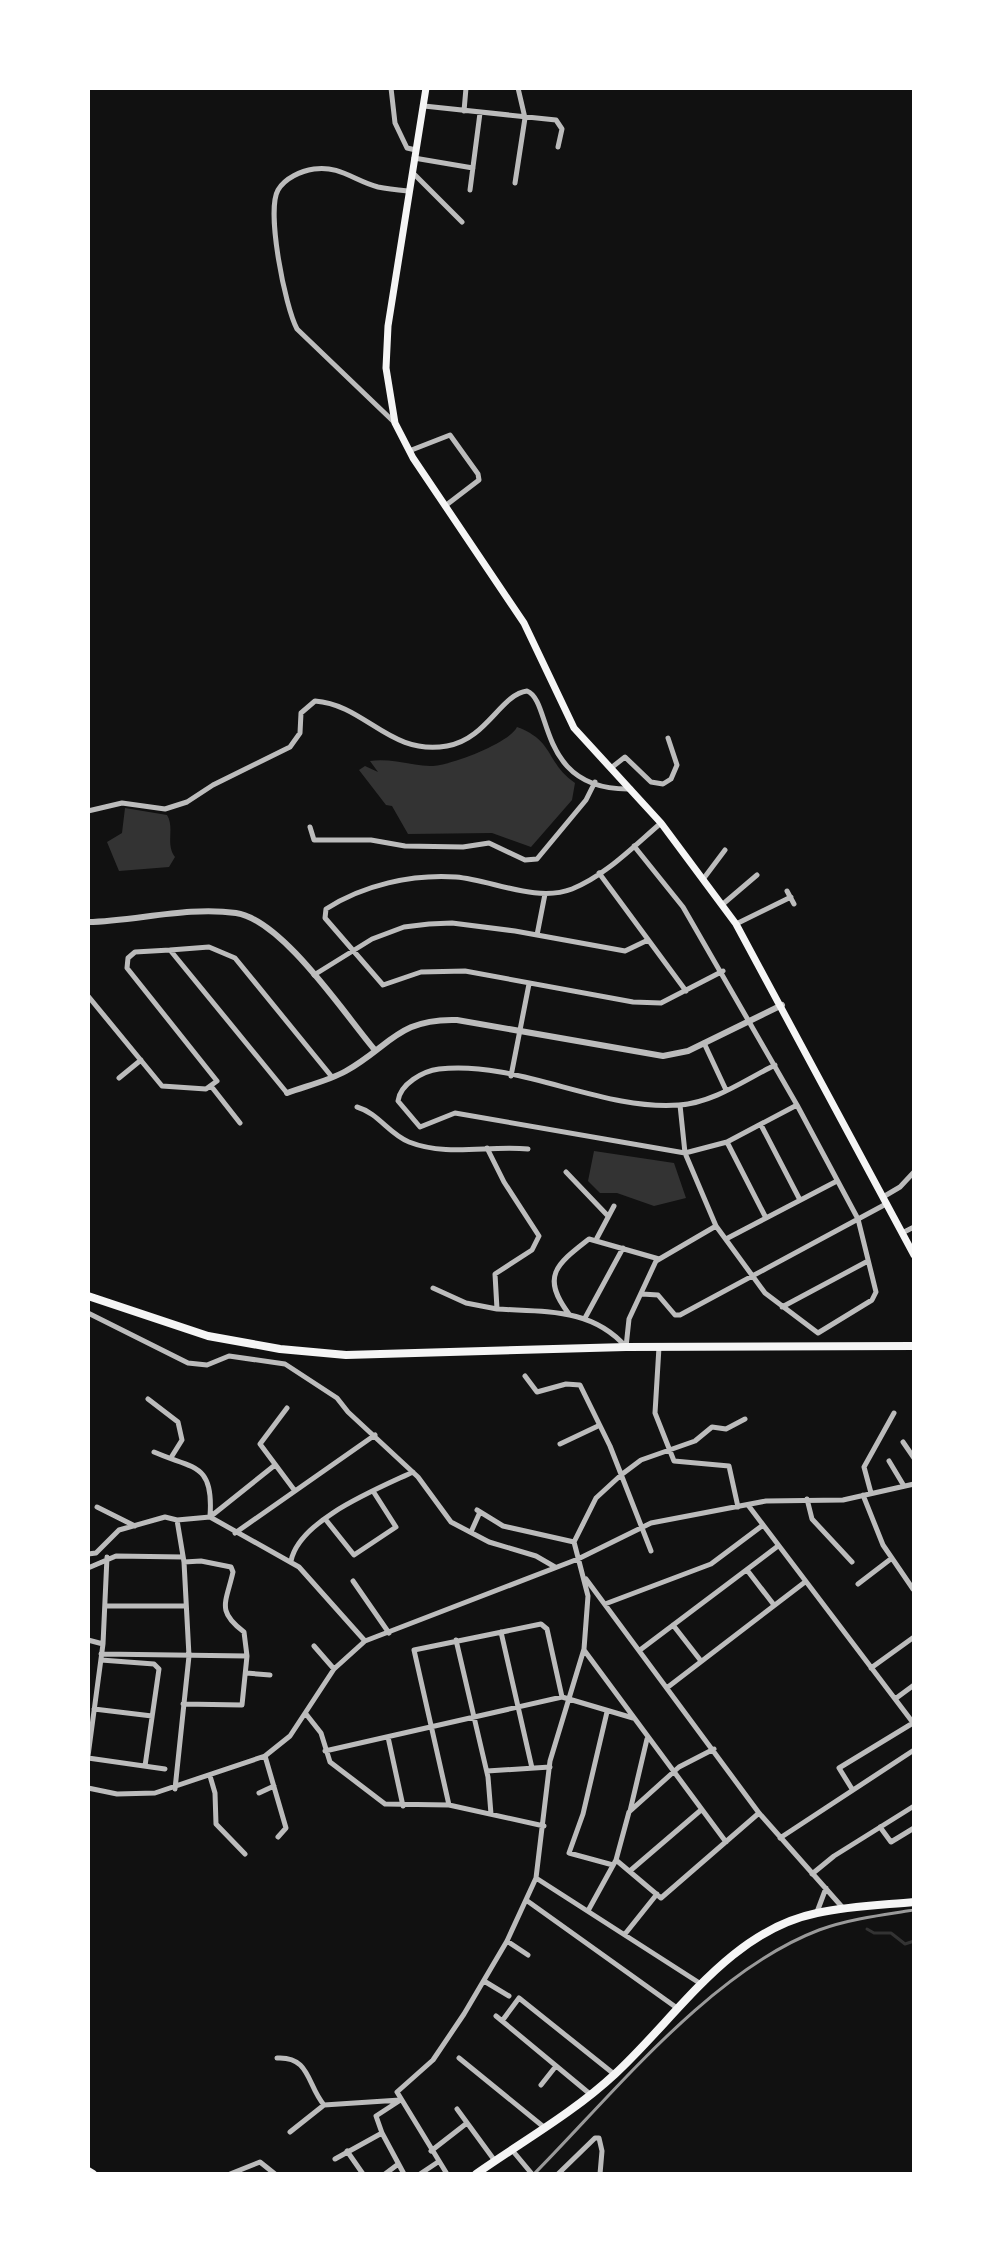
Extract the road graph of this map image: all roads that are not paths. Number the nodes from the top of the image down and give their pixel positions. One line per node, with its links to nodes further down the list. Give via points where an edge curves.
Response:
1 (391, 88): 10 (street, via 399,137)
2 (426, 88): 5 (main road)
3 (466, 88): 6 (street)
4 (518, 88): 8 (street)
5 (424, 106): 6 (street); 10 (main road)
6 (464, 111): 7 (street)
7 (480, 113): 8 (street); 11 (street)
8 (525, 118): 9 (street, via 556,120 562,129); 13 (street)
9 (558, 147)
10 (415, 154): 11 (street); 12 (main road)
11 (473, 168): 14 (street)
12 (412, 172): 15 (main road); 16 (street)
13 (515, 183)
14 (470, 190)
15 (408, 191): 17 (main road, via 387,338 387,386); 17 (street, via 315,168 278,190 273,213 297,329)
16 (462, 222)
17 (395, 423): 18 (main road)
18 (409, 451): 19 (main road); 19 (street, via 450,435 478,474 479,480)
19 (445, 506): 21 (main road, via 524,623 574,728)
20 (668, 738): 21 (street, via 677,765 663,784 651,782 625,757)
21 (611, 768): 23 (main road)
22 (595, 782): 23 (street); 24 (street, via 561,760 548,739 537,699 527,691 515,695 473,736 447,746 401,743 346,710 315,701 301,713 300,733 290,747 187,802 165,809 122,803); 26 (street, via 545,852 531,860 489,843 456,847 322,842 314,840)
23 (632, 789): 25 (main road)
24 (88, 811)
25 (661, 823): 27 (street); 31 (main road)
26 (310, 827)
27 (634, 846): 29 (street); 41 (street, via 683,907)
28 (725, 850): 31 (street)
29 (599, 873): 33 (street, via 570,890); 38 (street)
30 (757, 875): 34 (street)
31 (704, 878): 34 (main road)
32 (787, 891): 36 (street, via 793,901)
33 (545, 894): 37 (street); 39 (street, via 457,877 373,886 326,909 325,918)
34 (723, 904): 36 (main road)
35 (88, 922): 42 (street, via 224,912 249,916 282,937)
36 (736, 924): 46 (main road)
37 (537, 935): 38 (street, via 625,951); 39 (street, via 429,924 404,927)
38 (648, 940): 44 (street)
39 (352, 949): 42 (street); 43 (street, via 383,985 421,972 465,971)
40 (170, 950): 54 (street, via 209,947 235,958); 56 (street, via 134,953 127,968 217,1081); 58 (street)
41 (723, 971): 44 (street); 47 (street)
42 (313, 976): 50 (street)
43 (529, 984): 44 (street, via 633,1002 661,1003); 48 (street)
44 (686, 991)
45 (88, 996): 51 (street)
46 (782, 1005): 47 (street); 74 (main road)
47 (749, 1020): 49 (street); 52 (street)
48 (519, 1032): 49 (street, via 655,1056); 50 (street, via 457,1020 429,1021 402,1029); 53 (street)
49 (704, 1043): 57 (street)
50 (374, 1049): 54 (street)
51 (141, 1060): 55 (street); 56 (street, via 167,1089 198,1091)
52 (775, 1065): 57 (street); 60 (street)
53 (511, 1076): 59 (street, via 637,1102); 67 (street, via 433,1070 402,1090 398,1101 420,1127 455,1113)
54 (332, 1077): 58 (street)
55 (119, 1078)
56 (211, 1085): 62 (street)
57 (726, 1090): 59 (street)
58 (287, 1093)
59 (680, 1105): 67 (street)
60 (797, 1105): 63 (street); 72 (street)
61 (357, 1107): 65 (street, via 407,1142 434,1150)
62 (240, 1123)
63 (761, 1125): 64 (street); 73 (street)
64 (727, 1142): 67 (street); 77 (street)
65 (487, 1148): 66 (street); 93 (street, via 539,1236 532,1250 495,1274)
66 (528, 1149)
67 (685, 1153): 79 (street)
68 (566, 1172): 71 (street)
69 (914, 1172): 74 (street)
70 (579, 1175): 71 (street)
71 (575, 1181): 76 (street)
72 (837, 1181): 73 (street); 78 (street)
73 (800, 1200): 77 (street)
74 (884, 1200): 78 (street); 81 (main road)
75 (614, 1206): 76 (street)
76 (608, 1216): 82 (street)
77 (766, 1218): 83 (street)
78 (858, 1219): 87 (street); 88 (street)
79 (716, 1226): 83 (street); 86 (street)
80 (914, 1227): 81 (street)
81 (902, 1233): 85 (main road)
82 (597, 1238): 84 (street); 95 (street, via 566,1257 553,1278)
83 (726, 1239): 88 (street)
84 (623, 1248): 86 (street); 96 (street)
85 (914, 1255)
86 (659, 1259): 90 (street)
87 (868, 1261): 92 (street); 92 (street, via 876,1292 872,1300 825,1332 813,1331)
88 (750, 1276): 90 (street, via 680,1315 658,1295); 92 (street)
89 (433, 1288): 93 (street)
90 (642, 1294): 98 (street, via 629,1319)
91 (88, 1296): 98 (main road, via 208,1336 312,1353)
92 (782, 1307)
93 (497, 1309): 95 (street)
94 (88, 1313): 108 (street, via 188,1363 207,1365 229,1356 285,1364 337,1398)
95 (569, 1314): 96 (street)
96 (585, 1318): 98 (street, via 611,1331)
97 (914, 1346): 99 (main road)
98 (626, 1347): 99 (main road)
99 (659, 1347): 111 (street, via 655,1413)
100 (525, 1376): 107 (street, via 537,1392 580,1385)
101 (148, 1399): 106 (street)
102 (287, 1408): 116 (street, via 260,1444)
103 (894, 1413): 122 (street, via 864,1467)
104 (183, 1415): 106 (street)
105 (745, 1419): 111 (street, via 726,1429 712,1427 695,1441)
106 (178, 1422): 113 (street, via 182,1440)
107 (598, 1426): 110 (street); 118 (street)
108 (375, 1435): 117 (street); 120 (street)
109 (903, 1442): 114 (street)
110 (560, 1444)
111 (669, 1448): 118 (street); 127 (street, via 674,1461 729,1466)
112 (154, 1452): 113 (street)
113 (172, 1456): 128 (street, via 205,1477)
114 (914, 1458)
115 (889, 1461): 119 (street)
116 (275, 1465): 120 (street); 128 (street)
117 (413, 1472): 121 (street); 134 (street, via 448,1519)
118 (621, 1475): 133 (street); 136 (street, via 596,1498)
119 (911, 1486): 122 (street)
120 (295, 1491): 135 (street)
121 (373, 1491): 130 (street); 130 (street, via 396,1527 354,1555)
122 (871, 1493): 123 (street)
123 (863, 1495): 124 (street); 141 (street)
124 (807, 1499): 125 (street); 145 (street, via 812,1519)
125 (748, 1505): 127 (street); 131 (street)
126 (97, 1507): 132 (street)
127 (738, 1507): 133 (street)
128 (210, 1517): 129 (street); 135 (street)
129 (177, 1520): 132 (street, via 165,1517); 142 (street)
130 (326, 1520): 144 (street, via 297,1544)
131 (763, 1525): 137 (street); 154 (street, via 711,1564)
132 (135, 1526): 139 (street, via 116,1531 96,1553)
133 (642, 1527): 138 (street); 143 (street)
134 (471, 1532): 136 (street, via 478,1511 503,1526); 146 (street)
135 (235, 1533): 144 (street)
136 (574, 1542): 143 (street)
137 (778, 1546): 148 (street); 151 (street)
138 (651, 1551)
139 (88, 1554)
140 (107, 1557): 142 (street); 147 (street); 156 (street)
141 (892, 1558): 152 (street); 153 (street)
142 (183, 1559): 157 (street); 170 (street, via 231,1567 224,1610 244,1632)
143 (578, 1559): 146 (street); 149 (street)
144 (291, 1561): 164 (street)
145 (852, 1562)
146 (556, 1567): 160 (street)
147 (88, 1568)
148 (747, 1570): 155 (street); 158 (street)
149 (586, 1578): 154 (street); 167 (street)
150 (353, 1581): 160 (street)
151 (805, 1582): 155 (street); 173 (street)
152 (858, 1584)
153 (913, 1589)
154 (605, 1604): 168 (street)
155 (774, 1605): 172 (street)
156 (105, 1606): 157 (street); 165 (street)
157 (186, 1606): 169 (street)
158 (673, 1625): 168 (street); 172 (street)
159 (501, 1632): 163 (street); 181 (street, via 541,1624 547,1629); 184 (street)
160 (389, 1633): 164 (street)
161 (914, 1637): 173 (street)
162 (88, 1640): 165 (street)
163 (456, 1640): 189 (street); 192 (street, via 414,1650)
164 (365, 1641): 174 (street)
165 (103, 1644): 171 (street)
166 (314, 1646): 174 (street)
167 (584, 1649): 181 (street); 190 (street)
168 (640, 1650): 178 (street)
169 (189, 1656): 170 (street); 171 (street); 183 (street)
170 (247, 1656): 175 (street)
171 (101, 1657): 180 (street); 188 (street, via 157,1666)
172 (701, 1661): 178 (street)
173 (871, 1668): 182 (street)
174 (334, 1669): 187 (street)
175 (246, 1673): 176 (street); 183 (street, via 242,1705)
176 (270, 1675)
177 (914, 1685): 182 (street)
178 (668, 1687): 196 (street)
179 (88, 1690): 180 (street)
180 (97, 1691): 185 (street)
181 (565, 1698): 184 (street); 186 (street); 202 (street)
182 (895, 1699): 191 (street)
183 (183, 1704): 210 (street)
184 (518, 1708): 189 (street); 203 (street)
185 (94, 1709): 188 (street); 194 (street)
186 (607, 1712): 190 (street); 227 (street, via 569,1853)
187 (306, 1714): 198 (street, via 321,1733); 199 (street)
188 (152, 1716): 201 (street)
189 (475, 1718): 192 (street); 205 (street)
190 (633, 1718): 195 (street)
191 (914, 1723): 211 (street, via 839,1768)
192 (432, 1728): 193 (street); 213 (street)
193 (388, 1737): 198 (street); 214 (street)
194 (89, 1738): 200 (street)
195 (648, 1738): 206 (street); 217 (street)
196 (714, 1749): 206 (street); 218 (street)
197 (914, 1750): 211 (street)
198 (325, 1751): 214 (street, via 339,1770 385,1804)
199 (265, 1756): 207 (street); 208 (street)
200 (88, 1757): 201 (street)
201 (145, 1766): 204 (street)
202 (550, 1767): 203 (street); 220 (street)
203 (532, 1768): 205 (street)
204 (165, 1769)
205 (487, 1771): 219 (street)
206 (674, 1774): 216 (street); 217 (street)
207 (210, 1776): 210 (street); 226 (street, via 216,1824)
208 (274, 1786): 212 (street); 223 (street, via 286,1828)
209 (88, 1788): 210 (street, via 128,1795)
210 (175, 1789)
211 (852, 1789): 224 (street)
212 (259, 1793)
213 (449, 1805): 214 (street); 219 (street)
214 (403, 1806)
215 (914, 1806): 221 (street)
216 (701, 1810): 225 (street); 228 (street)
217 (629, 1812): 227 (street)
218 (759, 1813): 224 (street); 225 (street)
219 (491, 1814): 220 (street)
220 (544, 1826): 230 (street)
221 (880, 1827): 222 (street, via 891,1842); 229 (street)
222 (914, 1828)
223 (278, 1837)
224 (780, 1838): 229 (street)
225 (726, 1842): 232 (street, via 661,1898)
226 (245, 1854)
227 (614, 1862): 228 (street); 235 (street)
228 (631, 1870): 232 (street)
229 (812, 1874): 231 (street)
230 (536, 1878): 233 (street); 235 (street)
231 (826, 1888): 236 (street); 237 (street)
232 (657, 1894): 238 (street)
233 (526, 1900): 239 (street); 244 (street)
234 (914, 1902): 236 (main road)
235 (589, 1909): 238 (street)
236 (844, 1909): 237 (main road)
237 (816, 1913): 242 (main road, via 754,1940)
238 (625, 1934): 242 (street)
239 (507, 1941): 240 (street); 241 (street)
240 (528, 1955)
241 (484, 1981): 243 (street); 251 (street, via 433,2060 397,2092)
242 (701, 1984): 244 (main road)
243 (509, 1996)
244 (678, 2008): 248 (main road)
245 (277, 2058): 252 (street, via 301,2064)
246 (459, 2058): 255 (street)
247 (556, 2066): 248 (street, via 499,2018 519,1998); 249 (street); 250 (street)
248 (614, 2074): 250 (main road)
249 (541, 2085)
250 (591, 2095): 255 (main road)
251 (400, 2100): 252 (street); 257 (street, via 376,2116); 260 (street)
252 (324, 2105): 256 (street)
253 (457, 2109): 254 (street)
254 (467, 2123): 260 (street); 262 (street)
255 (545, 2128): 258 (main road)
256 (290, 2132)
257 (382, 2133): 259 (street); 264 (street)
258 (512, 2150): 262 (main road); 265 (street)
259 (347, 2151): 261 (street); 268 (street)
260 (431, 2151): 263 (street)
261 (335, 2159)
262 (495, 2161): 273 (main road)
263 (438, 2162): 271 (street); 272 (street)
264 (397, 2165): 269 (street); 270 (street)
265 (527, 2173)
266 (230, 2174): 267 (street, via 260,2162)
267 (275, 2174)
268 (363, 2174)
269 (385, 2174)
270 (404, 2174)
271 (420, 2174)
272 (447, 2174)
273 (476, 2174)
274 (558, 2174): 275 (street, via 595,2138 602,2151)
275 (600, 2174)

